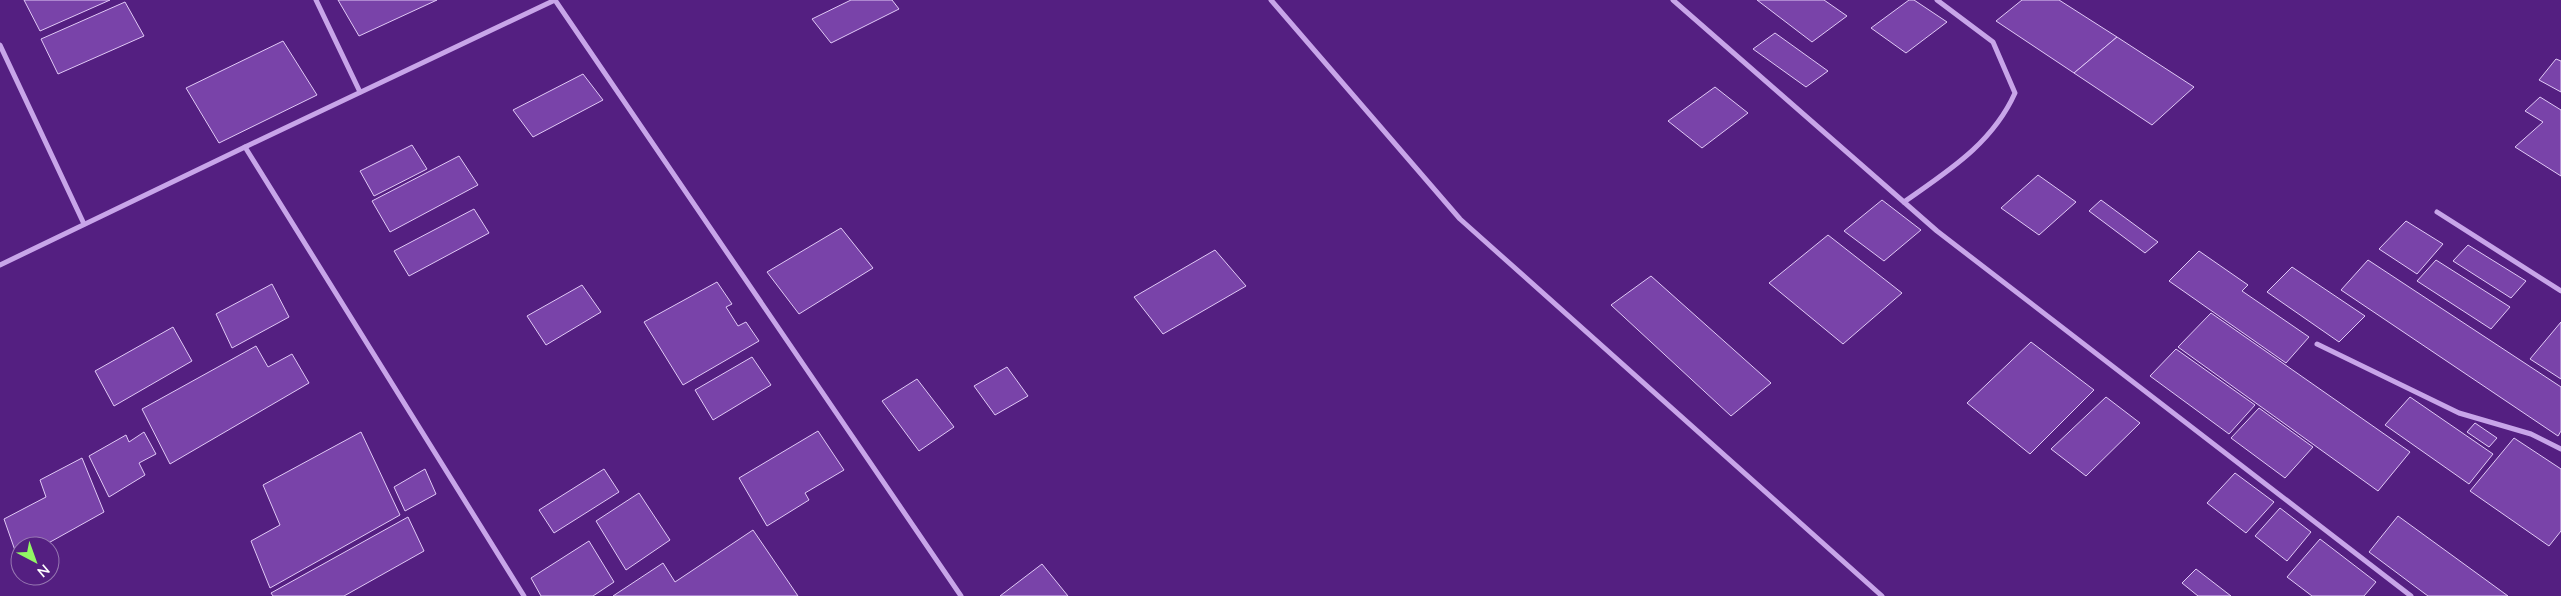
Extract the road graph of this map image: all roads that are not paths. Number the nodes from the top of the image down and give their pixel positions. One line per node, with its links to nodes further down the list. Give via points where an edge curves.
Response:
1 (316, 0): 7 (street)
2 (555, 0): 7 (street); 17 (street)
3 (1271, 0): 18 (street, via 1460,219)
4 (1674, 0): 9 (street)
5 (1937, 0): 9 (street, via 1993,42 2015,93 2009,110 1994,132 1966,157)
6 (0, 45): 11 (street)
7 (360, 92): 8 (street)
8 (245, 147): 11 (street); 16 (street)
9 (1904, 202): 19 (street, via 2094,353)
10 (2437, 212): 13 (street)
11 (84, 224): 12 (street)
12 (0, 265)
13 (2561, 291)
14 (2317, 344): 15 (street, via 2459,413 2531,434)
15 (2561, 449)
16 (524, 596)
17 (960, 596)
18 (1882, 596)
19 (2411, 596)

